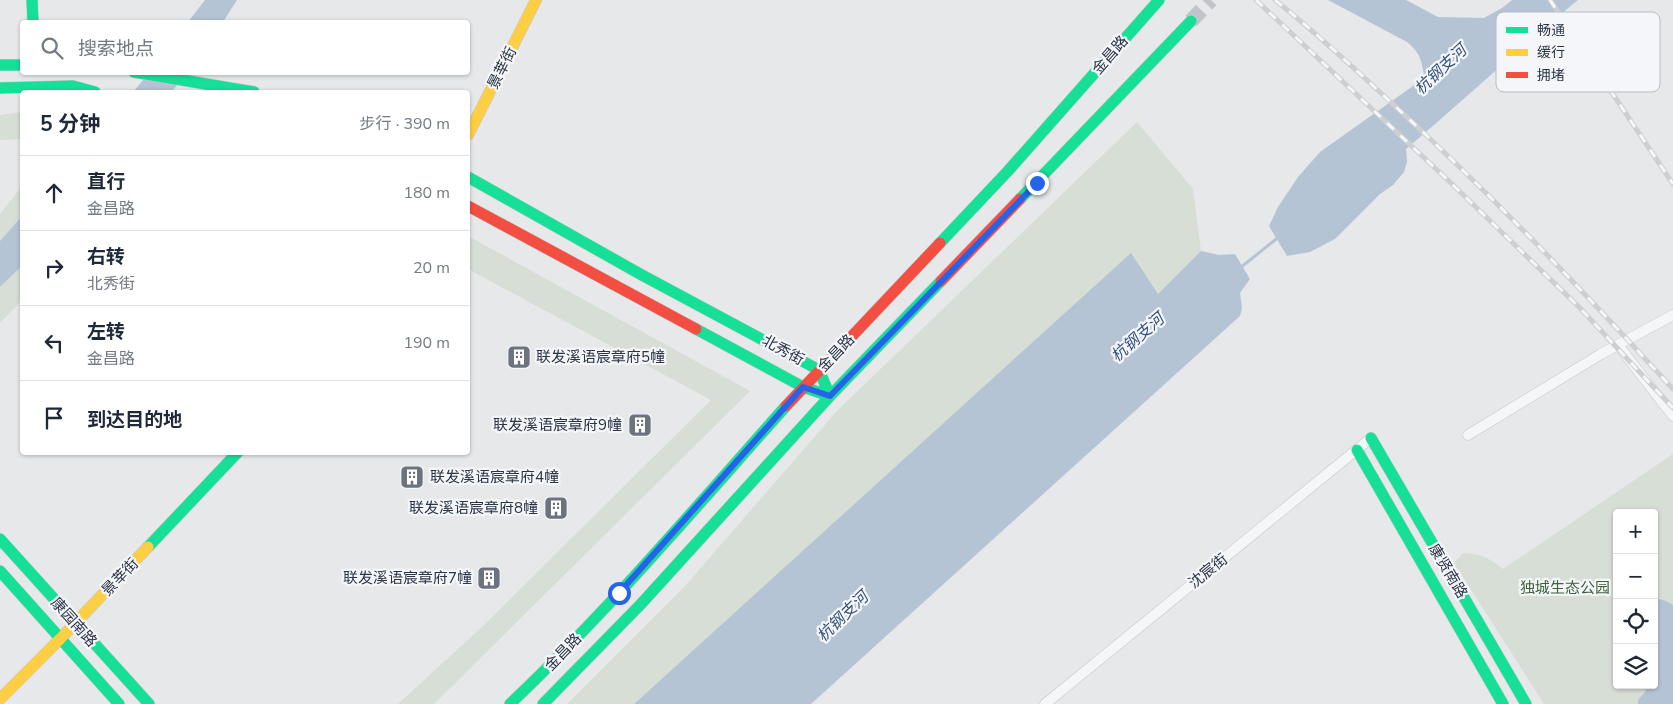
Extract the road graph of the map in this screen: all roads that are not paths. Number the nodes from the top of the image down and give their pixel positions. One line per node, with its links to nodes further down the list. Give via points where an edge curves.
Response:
1 (32, 0): 4 (main road)
2 (536, 0): 12 (main road, 景莘街)
3 (1159, 0): 17 (main road, 金昌路, via 1008,172)
4 (33, 20)
5 (1191, 21): 19 (main road, 金昌路)
6 (20, 65): 7 (main road)
7 (0, 66)
8 (152, 75): 11 (main road)
9 (0, 88): 10 (main road, via 73,86)
10 (88, 90)
11 (243, 90)
12 (470, 131)
13 (470, 178): 17 (main road, 北秀街)
14 (470, 207): 18 (main road, 北秀街)
15 (1673, 316): 16 (street)
16 (1618, 345): 20 (street); 21 (street)
17 (819, 370): 18 (main road, 金昌路); 19 (main road, 北秀街)
18 (803, 387): 19 (main road, 北秀街); 32 (main road, 金昌路, via 619,593)
19 (830, 396): 33 (main road, 金昌路, via 641,604)
20 (1673, 416)
21 (1468, 435)
22 (1371, 438): 23 (street, 沈宸街); 36 (main road, 康贤南路)
23 (1357, 450): 34 (street, 沈宸街); 35 (main road, 康贤南路)
24 (235, 455): 27 (main road, 景莘街)
25 (0, 538): 27 (main road, 康园南路)
26 (0, 570): 28 (main road, 康园南路)
27 (75, 623): 28 (main road, 景莘街); 31 (main road, 康园南路)
28 (60, 639): 29 (main road, 景莘街); 30 (main road, 康园南路)
29 (0, 699)
30 (119, 704)
31 (149, 704)
32 (510, 704)
33 (543, 704)
34 (1045, 704)
35 (1503, 704)
36 (1526, 704)

